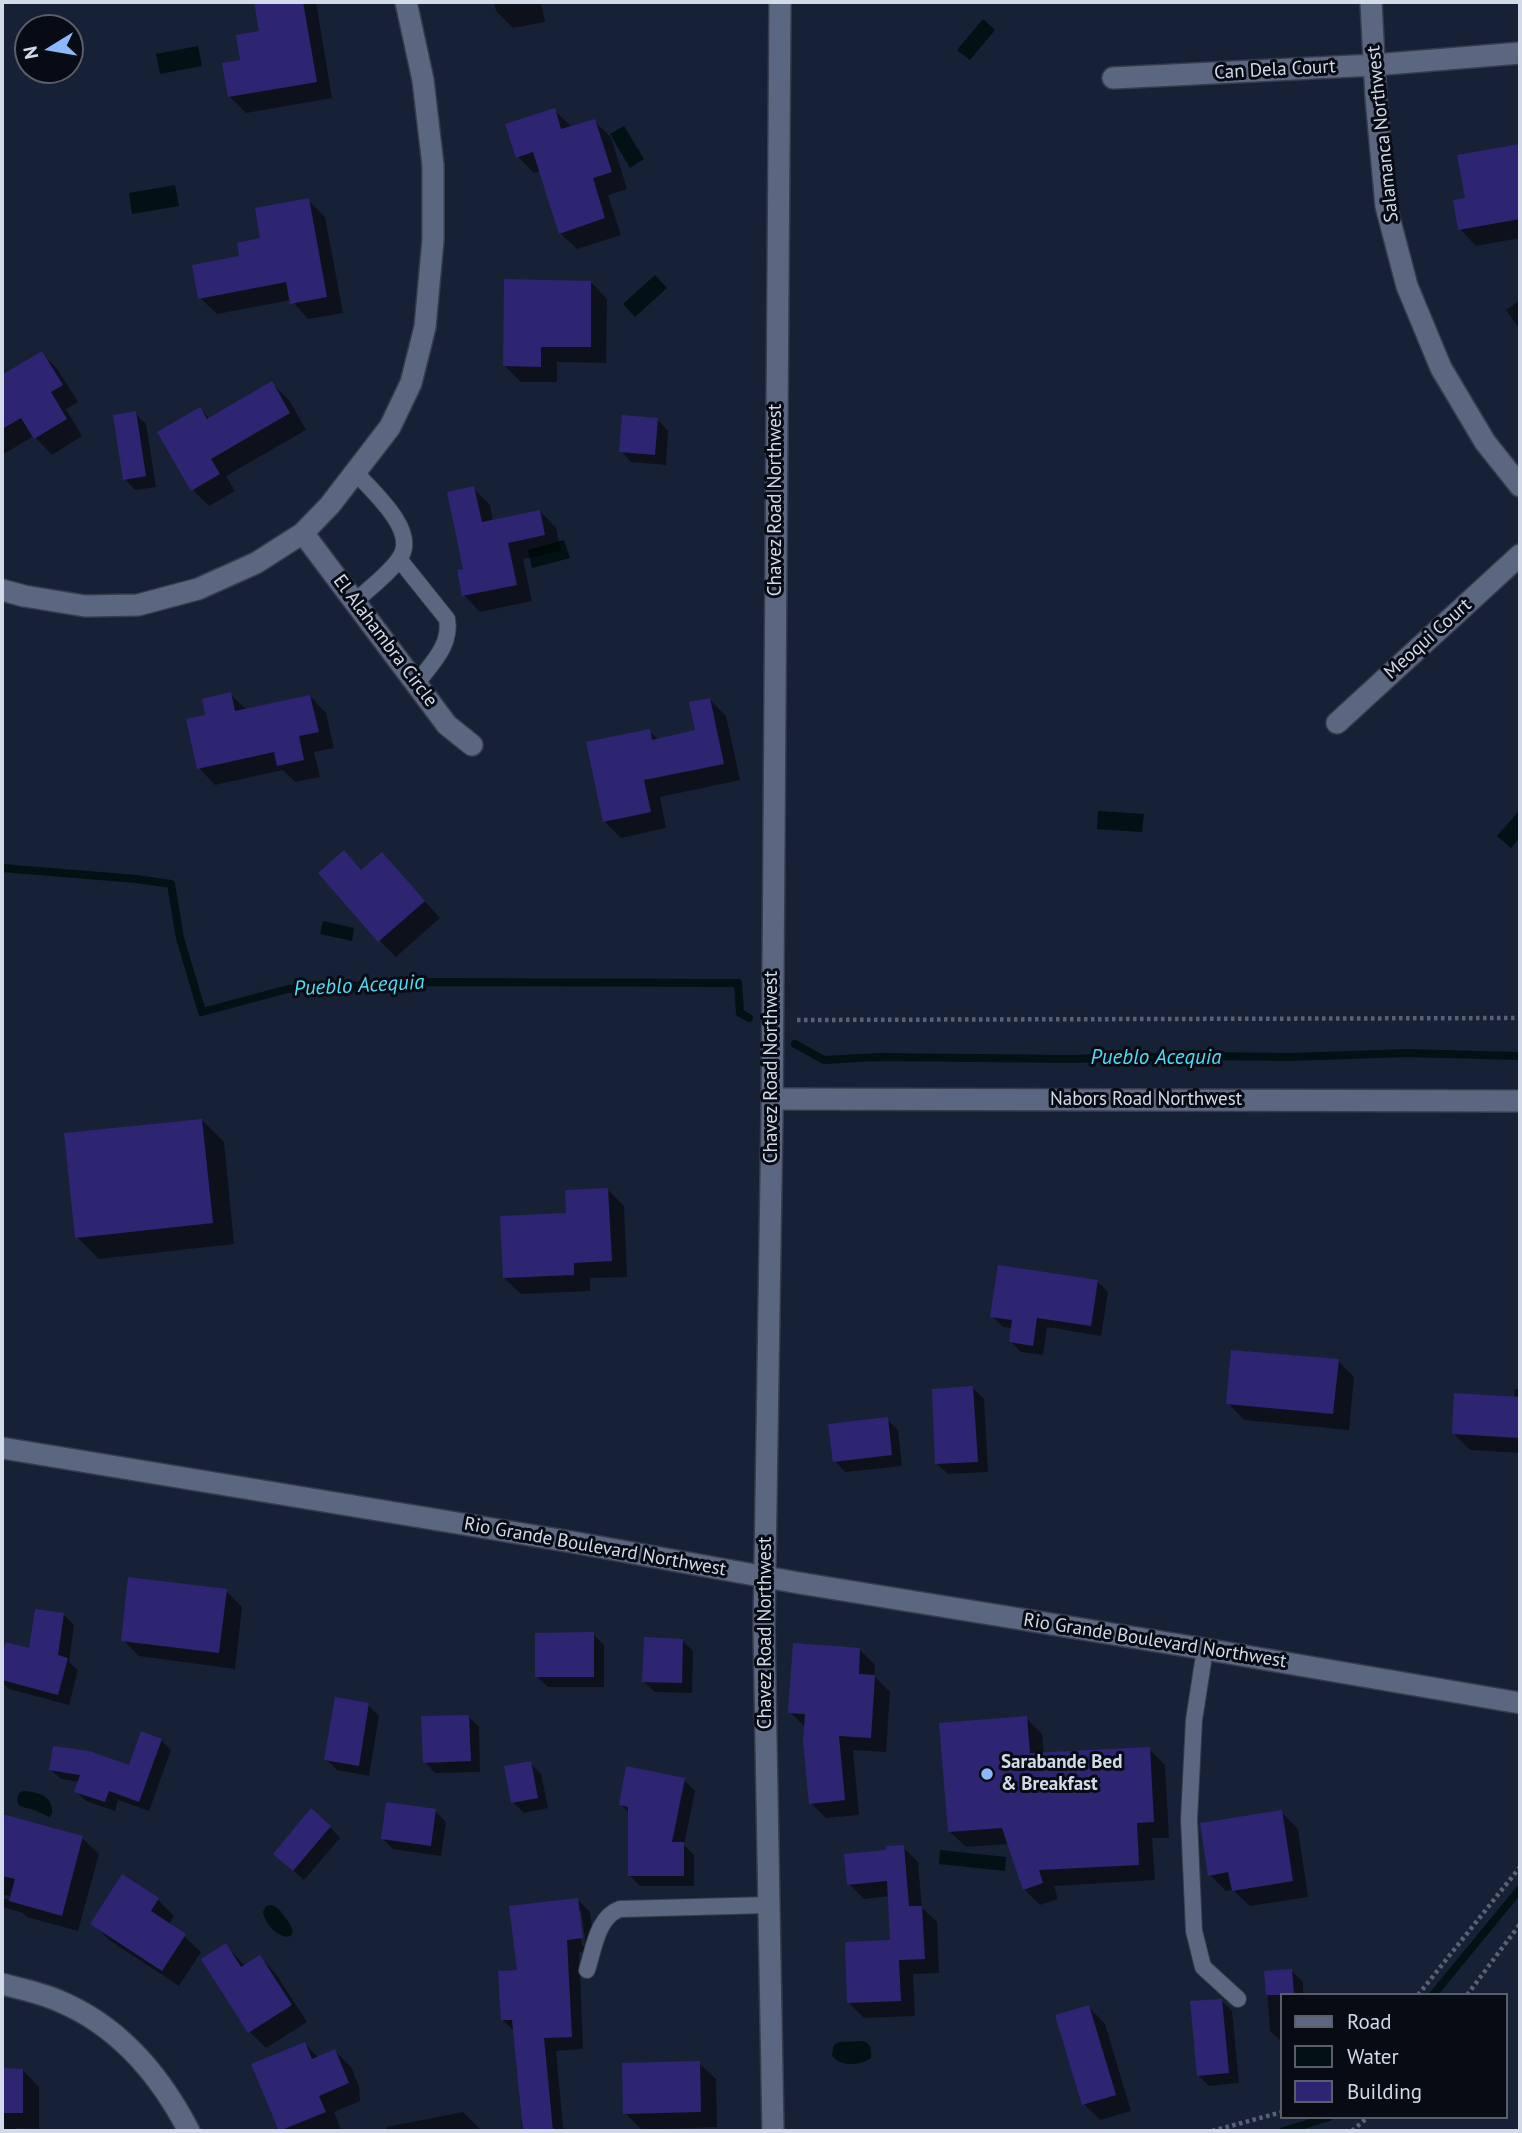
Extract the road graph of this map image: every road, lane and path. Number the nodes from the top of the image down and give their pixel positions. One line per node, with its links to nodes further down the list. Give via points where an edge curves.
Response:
1 (406, 2): 7 (street, via 423,80 433,165 433,240 425,327 411,383 390,427)
2 (780, 2): 18 (street, Chavez Road Northwest)
3 (1371, 2): 5 (street, Salamanca Northwest)
4 (1520, 53): 5 (street, Can Dela Court)
5 (1374, 65): 6 (street, Can Dela Court); 8 (street, Salamanca Northwest, via 1386,206 1407,286 1441,368 1485,442)
6 (1113, 78)
7 (355, 472): 9 (street); 11 (lane, via 401,525 404,540)
8 (1520, 486)
9 (303, 533): 12 (street, via 256,563 198,589 138,605 85,606); 13 (street, El Alahambra Circle)
10 (1520, 555): 15 (street, Meoqui Court)
11 (399, 559): 13 (lane); 14 (lane, via 449,625 446,644)
12 (2, 590)
13 (355, 602): 14 (street, El Alahambra Circle)
14 (416, 683): 16 (street, El Alahambra Circle, via 447,725)
15 (1337, 723)
16 (472, 745)
17 (1520, 1018): 18 (path)
18 (772, 1020): 19 (street, Chavez Road Northwest)
19 (772, 1099): 20 (street, Nabors Road Northwest); 22 (street, Chavez Road Northwest)
20 (1520, 1101)
21 (2, 1448): 22 (street, Rio Grande Boulevard Northwest)
22 (765, 1577): 23 (street, Rio Grande Boulevard Northwest); 26 (street, Chavez Road Northwest)
23 (1206, 1649): 24 (street, Rio Grande Boulevard Northwest); 32 (lane, via 1194,1720 1189,1818 1194,1931 1203,1967)
24 (1520, 1703)
25 (1520, 1867): 30 (path)
26 (769, 1905): 28 (lane, via 611,1912 604,1919); 36 (street, Chavez Road Northwest)
27 (1520, 1924): 31 (path)
28 (587, 1970)
29 (2, 1984): 35 (street, via 58,2000 113,2034 159,2081)
30 (1420, 1993)
31 (1468, 1993)
32 (1237, 1999)
33 (1280, 2113): 37 (path)
34 (1366, 2119): 38 (path)
35 (189, 2131)
36 (773, 2131)
37 (1212, 2131)
38 (1352, 2131)

